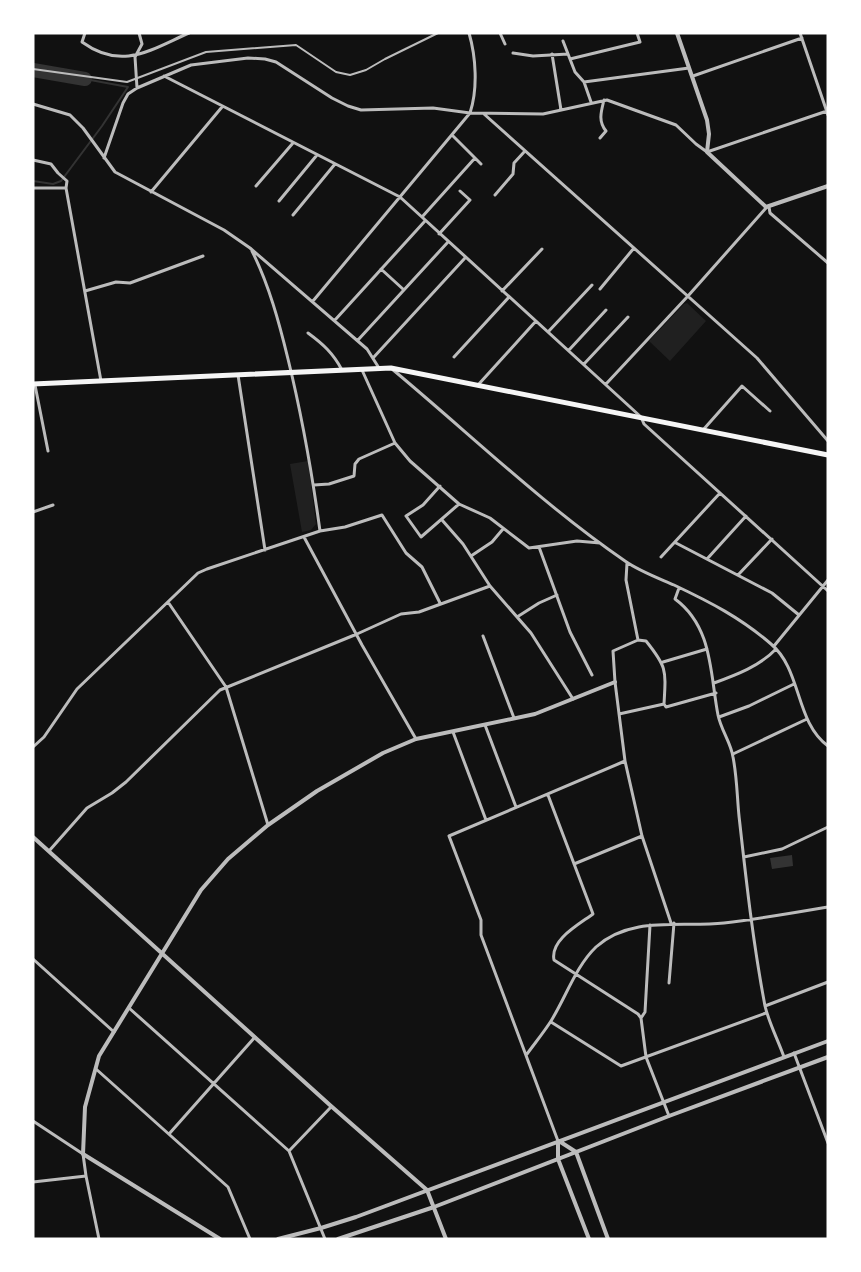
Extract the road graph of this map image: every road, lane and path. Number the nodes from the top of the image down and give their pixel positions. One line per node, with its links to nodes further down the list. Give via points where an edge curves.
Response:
1 (85, 33): 15 (street, via 82,42 97,53)
2 (139, 33): 15 (street, via 142,44)
3 (189, 33): 15 (street)
4 (438, 33): 21 (street, via 350,75 336,72 296,45 285,45 206,52)
5 (469, 33): 29 (street, via 475,99)
6 (501, 33): 11 (street)
7 (637, 33): 16 (street, via 640,42)
8 (677, 33): 17 (street)
9 (801, 35): 20 (street); 31 (street)
10 (563, 42): 14 (street)
11 (505, 44)
12 (513, 53): 13 (street)
13 (552, 54): 14 (street); 28 (street)
14 (568, 54): 16 (street)
15 (135, 57): 21 (street)
16 (570, 59): 22 (street)
17 (689, 68): 20 (street); 22 (street)
18 (33, 69): 21 (street, via 112,81)
19 (164, 76): 23 (street); 27 (street); 29 (street, via 191,65 265,59 361,110 433,108)
20 (693, 76): 36 (street, via 707,120)
21 (136, 80): 23 (street)
22 (584, 82): 25 (street)
23 (137, 88): 38 (street, via 123,103)
24 (604, 100): 25 (street); 33 (street, via 600,113 606,131); 36 (street, via 676,125)
25 (591, 102): 28 (street)
26 (33, 104): 38 (street, via 70,115)
27 (222, 107): 34 (street); 48 (street)
28 (561, 110): 30 (street, via 543,114)
29 (470, 113): 30 (street); 32 (street)
30 (483, 113): 35 (street)
31 (827, 113): 36 (street)
32 (453, 136): 39 (street); 50 (street)
33 (600, 138)
34 (293, 143): 37 (street); 43 (street)
35 (526, 151): 49 (street); 57 (street)
36 (707, 152): 52 (street)
37 (317, 155): 41 (street); 51 (street)
38 (104, 158): 48 (street, via 115,172)
39 (475, 158): 42 (street); 54 (street)
40 (33, 160): 46 (street, via 51,164 67,181)
41 (335, 164): 50 (street); 53 (street)
42 (481, 164)
43 (256, 186)
44 (828, 186): 52 (street)
45 (33, 188): 46 (street)
46 (66, 188): 67 (street)
47 (460, 191): 55 (street, via 470,200)
48 (151, 192): 58 (street, via 225,230)
49 (495, 195)
50 (400, 197): 54 (street); 71 (street)
51 (279, 201)
52 (767, 207): 62 (street); 69 (street)
53 (293, 215)
54 (424, 219): 55 (street); 63 (street)
55 (439, 234): 56 (street)
56 (448, 242): 61 (street); 66 (street)
57 (634, 248): 65 (street); 69 (street)
58 (251, 249): 71 (street); 87 (street, via 271,298)
59 (542, 249): 68 (street)
60 (203, 256): 67 (street, via 130,283 116,282)
61 (465, 258): 68 (street); 81 (street)
62 (828, 263)
63 (381, 269): 66 (street); 74 (street)
64 (592, 285): 76 (street)
65 (600, 289)
66 (404, 290): 78 (street)
67 (85, 291): 89 (street)
68 (502, 291): 70 (street)
69 (688, 296): 91 (street); 96 (street, via 757,358)
70 (509, 297): 75 (street); 80 (street)
71 (313, 301): 74 (street)
72 (606, 310): 79 (street)
73 (627, 317): 82 (street)
74 (335, 320): 78 (street)
75 (536, 321): 76 (street); 92 (street)
76 (548, 332): 79 (street)
77 (308, 333): 86 (street, via 334,355)
78 (358, 340): 81 (street)
79 (568, 350): 82 (street)
80 (454, 357)
81 (373, 358): 83 (street)
82 (584, 364): 91 (street)
83 (379, 368): 84 (main road); 85 (main road)
84 (391, 368): 92 (main road); 112 (street)
85 (361, 369): 86 (main road); 97 (street)
86 (342, 370): 87 (main road)
87 (292, 372): 88 (main road); 100 (street)
88 (237, 375): 89 (main road); 115 (street)
89 (101, 381): 90 (main road)
90 (34, 384): 98 (street)
91 (606, 384): 94 (street)
92 (478, 385): 94 (main road)
93 (770, 411): 95 (street, via 742,387)
94 (641, 417): 95 (main road); 102 (street)
95 (703, 430): 99 (main road)
96 (828, 441)
97 (395, 443): 100 (street, via 359,459 354,476); 101 (street)
98 (48, 450)
99 (828, 455)
100 (314, 485): 109 (street)
101 (440, 486): 103 (street); 107 (street, via 406,516 421,537)
102 (720, 493): 106 (street); 113 (street)
103 (459, 504): 107 (street); 108 (street)
104 (53, 505): 105 (street)
105 (33, 512)
106 (746, 516): 111 (street); 118 (street)
107 (442, 520): 116 (street)
108 (503, 528): 114 (street, via 528,548); 116 (street, via 492,542)
109 (320, 531): 110 (street); 128 (street, via 382,515 406,552 422,567)
110 (304, 537): 115 (street); 131 (street)
111 (772, 539): 120 (street); 123 (street)
112 (600, 543): 114 (street, via 577,541); 119 (street)
113 (676, 543): 117 (street); 118 (street)
114 (539, 547): 126 (street)
115 (265, 550): 127 (street, via 198,573)
116 (471, 556): 122 (street)
117 (661, 557)
118 (707, 559): 120 (street)
119 (627, 563): 124 (street); 133 (street, via 626,580)
120 (738, 575): 129 (street, via 772,593)
121 (828, 580): 123 (street)
122 (490, 586): 128 (street); 130 (street)
123 (823, 586): 125 (street); 129 (street)
124 (679, 588): 134 (street, via 726,610); 135 (street, via 675,599 689,609)
125 (828, 591)
126 (557, 595): 130 (street); 137 (street)
127 (168, 602): 141 (street); 153 (street, via 77,689)
128 (440, 603): 131 (street, via 401,614)
129 (799, 615): 134 (street)
130 (517, 617): 143 (street)
131 (357, 634): 141 (street); 151 (street)
132 (483, 636): 147 (street)
133 (638, 640): 136 (street, via 646,641); 138 (street, via 613,651)
134 (775, 647): 139 (street, via 769,656 742,673); 140 (street)
135 (707, 650): 136 (street); 139 (street)
136 (663, 662): 144 (street)
137 (592, 675)
138 (615, 682): 143 (street); 145 (street)
139 (714, 683): 142 (street)
140 (795, 684): 146 (street); 148 (street)
141 (226, 687): 159 (street); 163 (street, via 126,782 87,808)
142 (716, 693): 144 (street, via 666,707); 146 (street)
143 (573, 699): 147 (street)
144 (664, 704): 145 (street)
145 (619, 714): 155 (street)
146 (719, 717): 154 (street)
147 (514, 718): 149 (street)
148 (807, 719): 152 (street); 154 (street)
149 (485, 724): 150 (street); 157 (street)
150 (453, 732): 151 (street); 158 (street)
151 (416, 739): 159 (street, via 383,753)
152 (827, 743)
153 (33, 747)
154 (733, 754): 164 (street)
155 (625, 761): 156 (street); 161 (street)
156 (548, 795): 157 (street); 165 (street)
157 (516, 807): 158 (street)
158 (486, 820): 184 (street, via 448,836)
159 (268, 825): 170 (street, via 228,859 201,890)
160 (828, 827): 164 (street, via 782,849)
161 (642, 836): 165 (street); 168 (street)
162 (33, 837): 163 (street)
163 (49, 851): 170 (street)
164 (744, 857): 167 (street)
165 (574, 864): 172 (street, via 593,914 563,937 553,954 554,960)
166 (828, 907): 167 (street)
167 (752, 920): 168 (street); 175 (street)
168 (673, 923): 169 (street); 174 (street)
169 (651, 925): 172 (street, via 609,938 595,948); 178 (street, via 645,1012)
170 (161, 954): 176 (street); 181 (street)
171 (33, 959): 180 (street)
172 (577, 974): 178 (street); 179 (street)
173 (828, 982): 175 (street)
174 (669, 983)
175 (765, 1006): 177 (street)
176 (129, 1008): 180 (street); 190 (street)
177 (767, 1013): 185 (street); 186 (street)
178 (641, 1018): 185 (street)
179 (551, 1022): 184 (street); 185 (street, via 621,1066)
180 (114, 1032): 188 (street)
181 (255, 1037): 190 (street); 192 (street)
182 (828, 1041): 183 (street)
183 (794, 1053): 186 (street); 189 (street)
184 (527, 1054): 196 (street)
185 (646, 1057): 191 (street)
186 (784, 1057): 191 (street)
187 (828, 1057): 189 (street)
188 (94, 1067): 195 (street); 200 (street, via 85,1107)
189 (799, 1067): 193 (street); 197 (street)
190 (214, 1084): 195 (street); 198 (street)
191 (664, 1102): 193 (street); 196 (street)
192 (331, 1106): 198 (street); 204 (street)
193 (669, 1116): 199 (street)
194 (33, 1121): 200 (street)
195 (169, 1134): 209 (street, via 228,1187)
196 (558, 1141): 199 (street); 201 (street); 204 (street)
197 (828, 1143)
198 (289, 1151): 206 (street)
199 (576, 1152): 201 (street); 215 (street)
200 (83, 1154): 202 (street); 208 (street)
201 (558, 1159): 205 (street); 214 (street)
202 (86, 1176): 203 (street); 207 (street)
203 (33, 1182)
204 (427, 1190): 205 (street); 206 (street)
205 (434, 1207): 212 (street); 213 (street)
206 (321, 1228): 210 (street); 211 (street)
207 (99, 1239)
208 (220, 1239)
209 (250, 1239)
210 (278, 1239)
211 (326, 1239)
212 (338, 1239)
213 (446, 1239)
214 (589, 1239)
215 (608, 1239)

